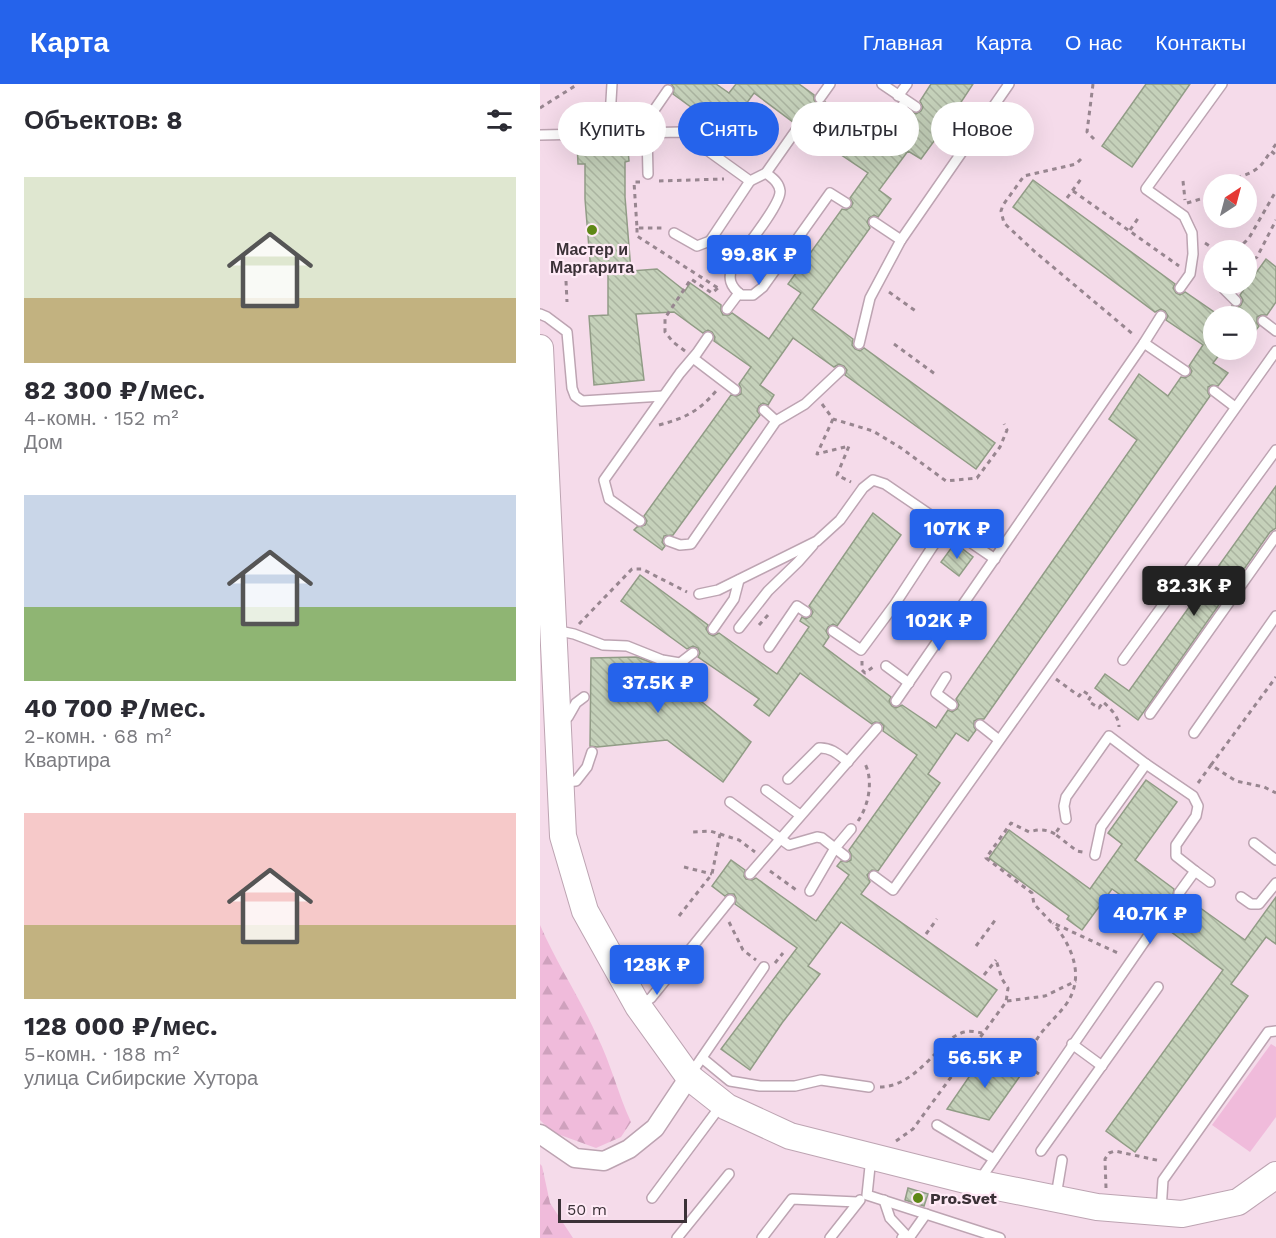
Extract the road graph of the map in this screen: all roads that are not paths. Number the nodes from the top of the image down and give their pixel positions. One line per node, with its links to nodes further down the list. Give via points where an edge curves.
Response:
1 (612, 84): 10 (lane)
2 (830, 84): 8 (lane)
3 (882, 84): 9 (lane)
4 (907, 84): 9 (lane)
5 (1009, 84): 14 (lane)
6 (1222, 84): 28 (lane, via 1146,189 1184,216 1192,233 1190,274)
7 (668, 90): 11 (lane)
8 (820, 98)
9 (902, 98): 12 (lane); 13 (lane)
10 (611, 102)
11 (660, 102)
12 (900, 102)
13 (908, 102)
14 (996, 102)
15 (666, 132): 23 (lane, via 682,132)
16 (540, 135): 17 (lane)
17 (558, 135)
18 (791, 137): 21 (lane)
19 (648, 156): 22 (lane)
20 (959, 156): 27 (lane)
21 (766, 173): 23 (lane); 29 (lane, via 780,192 776,205 732,266 729,276)
22 (648, 174)
23 (750, 181): 26 (lane, via 710,241 697,246)
24 (846, 203): 29 (lane, via 830,193 763,287 753,295)
25 (874, 222): 27 (lane)
26 (674, 233)
27 (901, 240): 39 (lane, via 870,298)
28 (1180, 288)
29 (739, 293): 32 (lane)
30 (1229, 294): 31 (lane)
31 (1236, 301)
32 (727, 309)
33 (540, 314): 47 (lane, via 567,332 572,388 582,401)
34 (1161, 316): 38 (lane)
35 (1263, 321): 36 (lane)
36 (1276, 331)
37 (708, 337): 42 (lane)
38 (1144, 343): 44 (lane); 57 (lane)
39 (859, 344)
40 (540, 348): 65 (street)
41 (1276, 351): 48 (lane)
42 (693, 358): 45 (lane); 47 (lane)
43 (840, 371): 50 (lane, via 806,404)
44 (1185, 371)
45 (735, 390)
46 (1214, 391): 48 (lane)
47 (663, 396): 52 (lane, via 604,480 609,499)
48 (1235, 407): 80 (lane)
49 (764, 410): 50 (lane)
50 (776, 421): 56 (lane, via 691,544)
51 (1276, 450): 68 (lane)
52 (640, 521)
53 (946, 526): 55 (lane, via 885,484 873,480 840,520); 57 (lane); 64 (lane, via 861,650)
54 (1276, 536): 75 (lane)
55 (817, 540): 58 (lane); 62 (lane)
56 (669, 541)
57 (994, 560): 71 (lane)
58 (739, 580): 59 (lane); 63 (lane, via 734,599)
59 (699, 594)
60 (806, 612): 66 (lane, via 797,606)
61 (1276, 616): 79 (lane)
62 (739, 628)
63 (713, 629)
64 (833, 631)
65 (564, 632): 67 (lane, via 680,663); 76 (street)
66 (769, 647)
67 (693, 653)
68 (1123, 660)
69 (886, 666): 71 (lane)
70 (946, 677): 74 (lane, via 936,693)
71 (909, 683): 73 (lane)
72 (584, 697): 76 (lane, via 568,717)
73 (896, 701)
74 (952, 705)
75 (1150, 714)
76 (558, 718): 85 (street)
77 (980, 725): 80 (lane)
78 (877, 728): 82 (lane)
79 (1194, 733)
80 (999, 740): 99 (lane, via 893,890)
81 (592, 752): 85 (lane, via 588,767 576,781)
82 (848, 762): 84 (lane, via 826,747 819,748); 88 (lane)
83 (1146, 764): 89 (lane, via 1109,736 1066,797); 94 (lane, via 1101,827); 97 (lane, via 1190,794 1198,807 1176,845 1176,856)
84 (788, 779)
85 (561, 782): 109 (street, via 563,836 585,911)
86 (766, 790): 88 (lane)
87 (730, 802): 91 (lane)
88 (800, 815): 91 (lane)
89 (1066, 819)
90 (851, 829): 93 (lane)
91 (779, 838): 93 (lane, via 789,845 817,837); 98 (lane)
92 (1254, 843): 96 (lane)
93 (835, 849): 95 (lane); 102 (lane)
94 (1095, 855)
95 (844, 856)
96 (1276, 860)
97 (1195, 871): 100 (lane); 103 (lane)
98 (750, 874)
99 (874, 876)
100 (1210, 882)
101 (1276, 883): 104 (lane, via 1259,904)
102 (805, 892)
103 (1179, 892)
104 (1241, 897)
105 (730, 900): 109 (lane, via 651,998)
106 (1158, 922): 111 (lane)
107 (760, 964): 113 (lane)
108 (1158, 987): 112 (lane)
109 (638, 1006): 113 (street)
110 (1276, 1031): 130 (lane, via 1268,1032 1163,1180)
111 (1072, 1044): 112 (lane); 120 (lane)
112 (1102, 1066): 118 (lane)
113 (695, 1067): 114 (lane, via 730,1081 760,1086 795,1086 821,1080); 115 (street); 117 (street, via 655,1128 629,1149 604,1161 575,1158)
114 (869, 1087)
115 (722, 1104): 119 (street, via 790,1136); 126 (lane)
116 (937, 1125): 120 (lane)
117 (540, 1134)
118 (1041, 1151)
119 (880, 1152): 124 (street); 125 (lane)
120 (994, 1158): 124 (lane)
121 (1062, 1160): 127 (lane)
122 (729, 1174): 132 (lane)
123 (1276, 1175): 130 (street, via 1238,1202 1182,1214)
124 (977, 1183): 127 (street)
125 (867, 1195): 128 (lane); 129 (lane)
126 (652, 1198)
127 (1055, 1198): 130 (street, via 1097,1207)
128 (884, 1200): 131 (lane); 135 (lane, via 890,1218 905,1234)
129 (857, 1202): 133 (lane, via 792,1199); 134 (lane)
130 (1161, 1213)
131 (926, 1214): 136 (lane); 137 (lane)
132 (677, 1238)
133 (762, 1238)
134 (830, 1238)
135 (902, 1238)
136 (909, 1238)
137 (1000, 1238)

